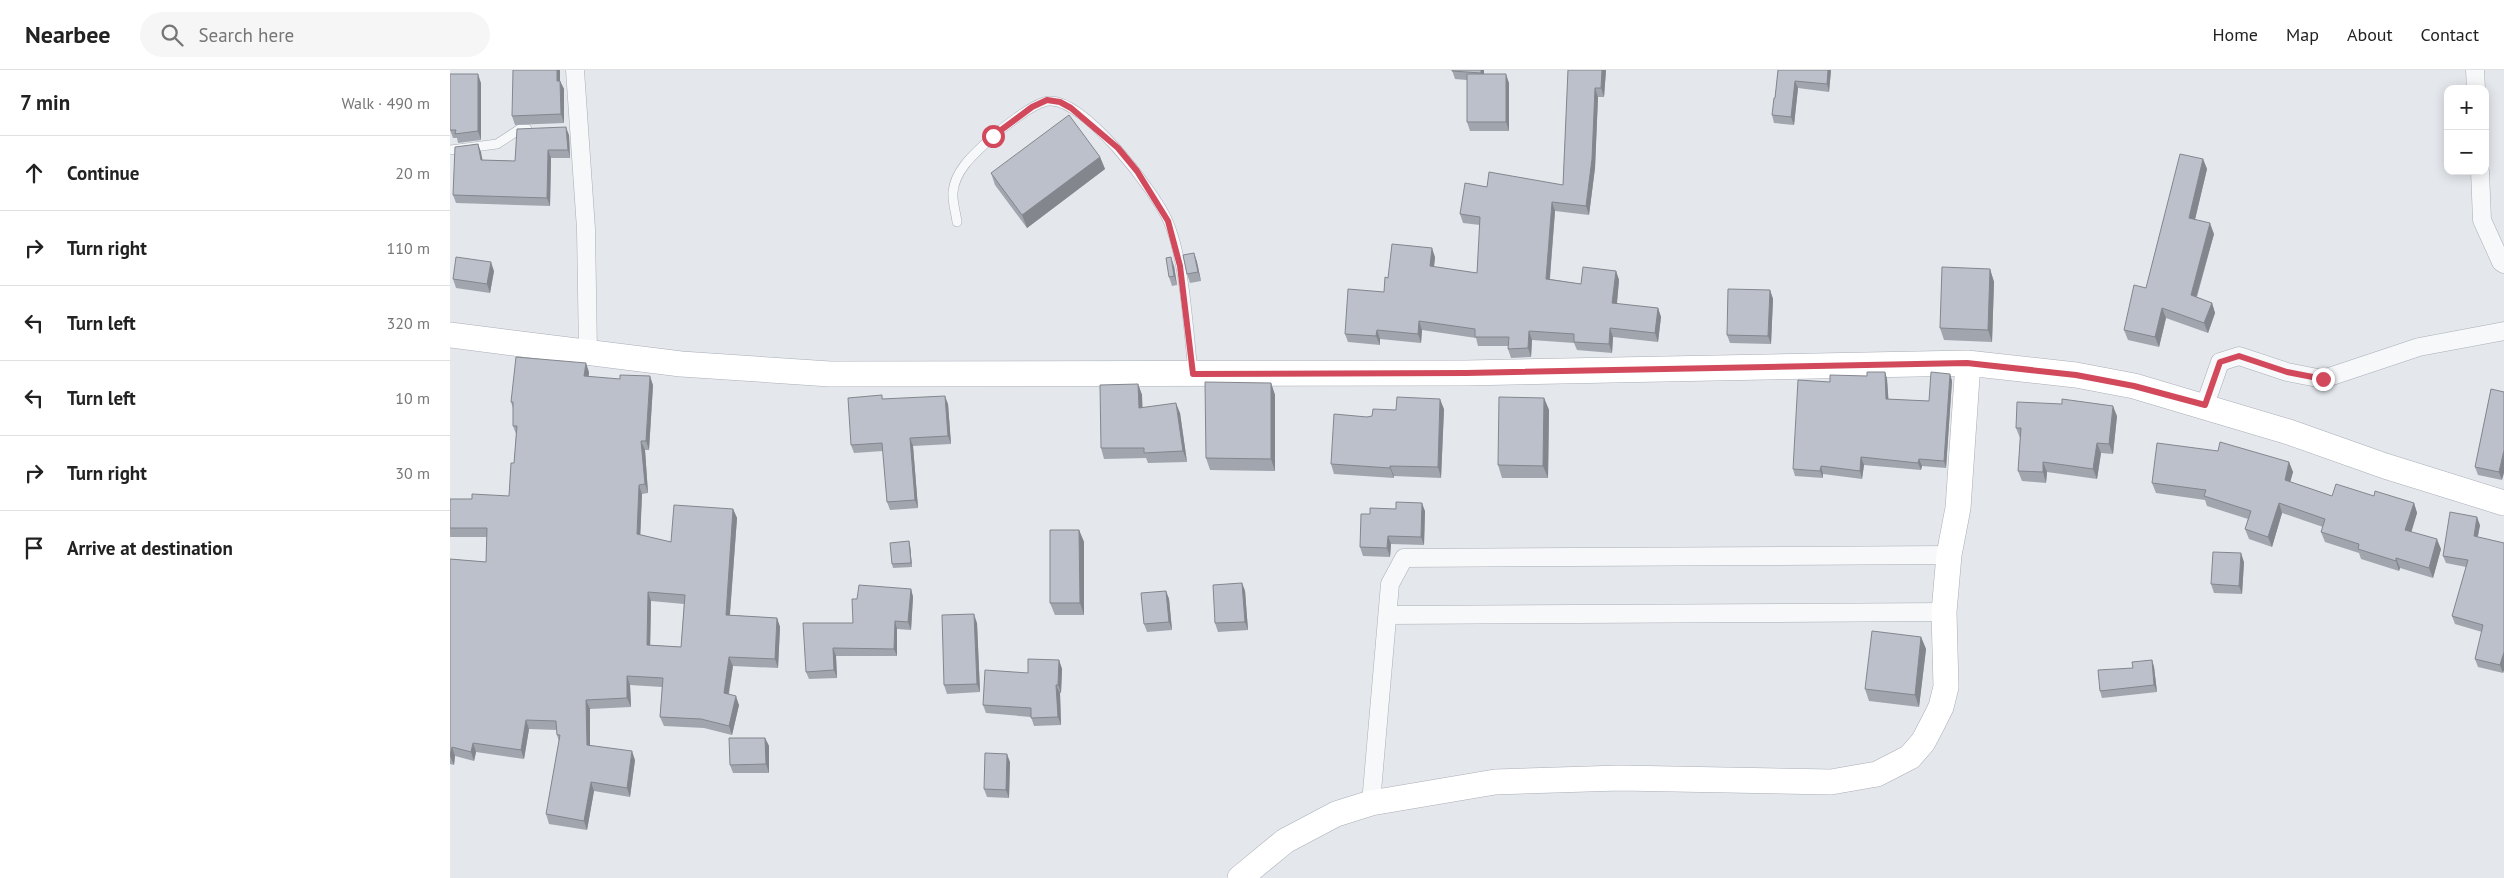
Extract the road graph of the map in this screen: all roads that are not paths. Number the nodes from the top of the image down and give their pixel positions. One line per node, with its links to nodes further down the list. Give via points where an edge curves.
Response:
1 (575, 70): 11 (street, via 574,130 586,229)
2 (2475, 70): 3 (street)
3 (2476, 85)
4 (539, 130): 5 (lane, via 520,130 497,144)
5 (450, 150)
6 (2480, 175): 8 (street, via 2482,220)
7 (957, 222): 13 (lane, via 953,192 968,159 1032,107 1047,100 1071,108 1118,148 1137,171 1168,221 1180,266)
8 (2504, 264)
9 (2504, 331): 14 (street, via 2420,347 2323,379 2287,372 2239,356 2220,362)
10 (450, 335): 11 (main road)
11 (588, 352): 13 (main road, via 690,365 830,374)
12 (1968, 363): 13 (main road, via 1456,373); 14 (main road, via 2076,375); 16 (main road, via 1958,508)
13 (1193, 374)
14 (2205, 405): 15 (main road)
15 (2504, 503)
16 (1949, 555): 17 (main road); 18 (street, via 1404,558 1390,584)
17 (1944, 612): 18 (street); 19 (main road, via 1946,687 1941,707 1924,742 1910,756 1878,774 1831,782 1620,778 1495,782)
18 (1388, 615): 19 (street)
19 (1371, 803): 20 (main road, via 1336,814 1285,840)
20 (1240, 878)

